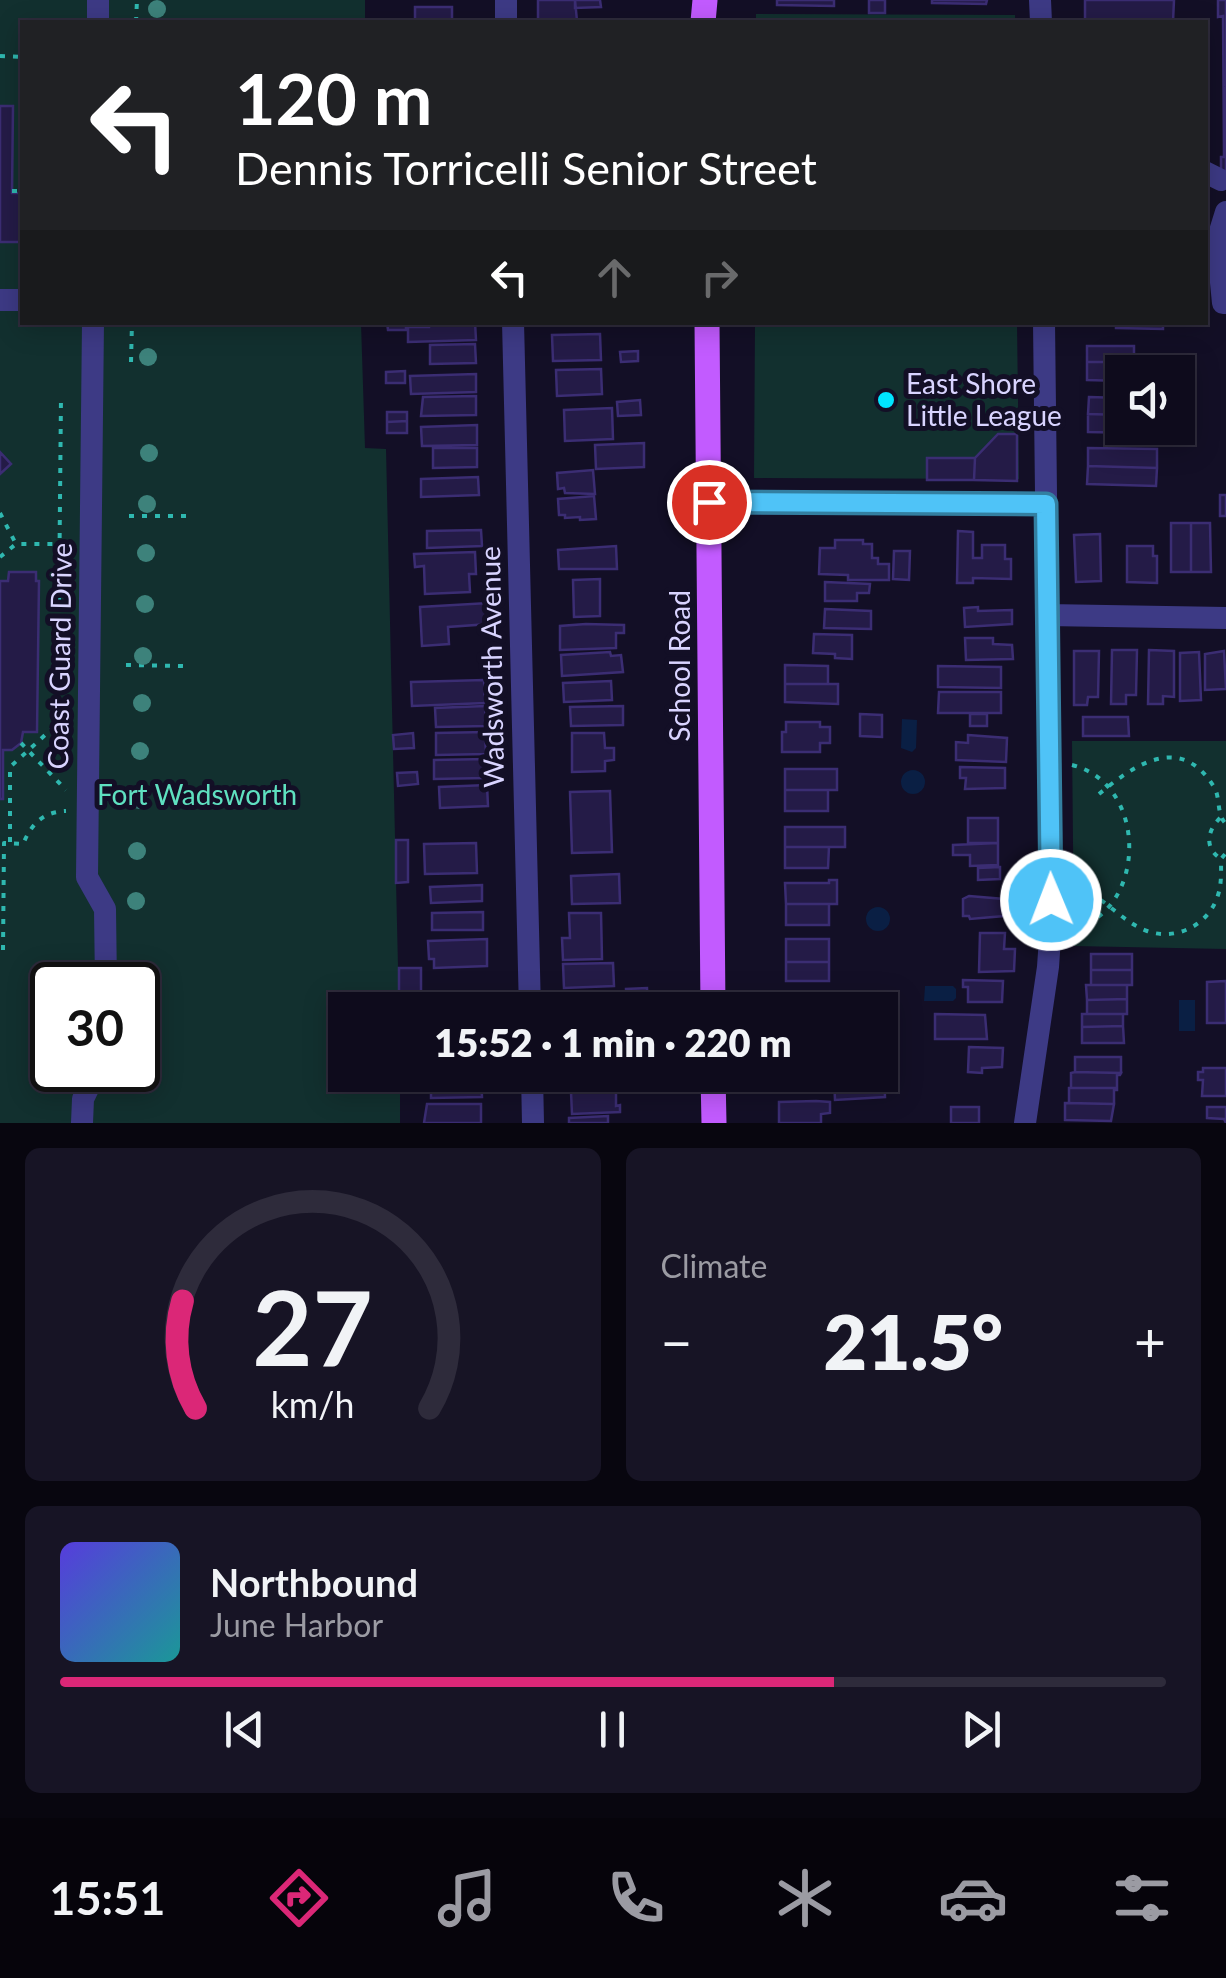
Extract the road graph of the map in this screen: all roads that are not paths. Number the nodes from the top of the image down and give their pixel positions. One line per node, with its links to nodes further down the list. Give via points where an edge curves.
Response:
1 (1226, 212): 2 (street, via 1217,240)
2 (1226, 303)
3 (93, 325): 11 (street, Coast Guard Drive, via 86,876 105,909)
4 (514, 325): 12 (street, Wadsworth Avenue)
5 (707, 325): 7 (main road, School Road)
6 (1044, 325): 8 (street)
7 (709, 502): 8 (street); 13 (main road, School Road)
8 (1046, 504): 9 (street)
9 (1047, 615): 10 (street); 20 (street, via 1051,923)
10 (1226, 618)
11 (106, 962)
12 (530, 992)
13 (713, 992)
14 (86, 1092): 17 (street)
15 (532, 1092): 18 (street)
16 (714, 1092): 19 (main road)
17 (82, 1123)
18 (533, 1123)
19 (714, 1123)
20 (1025, 1123)

